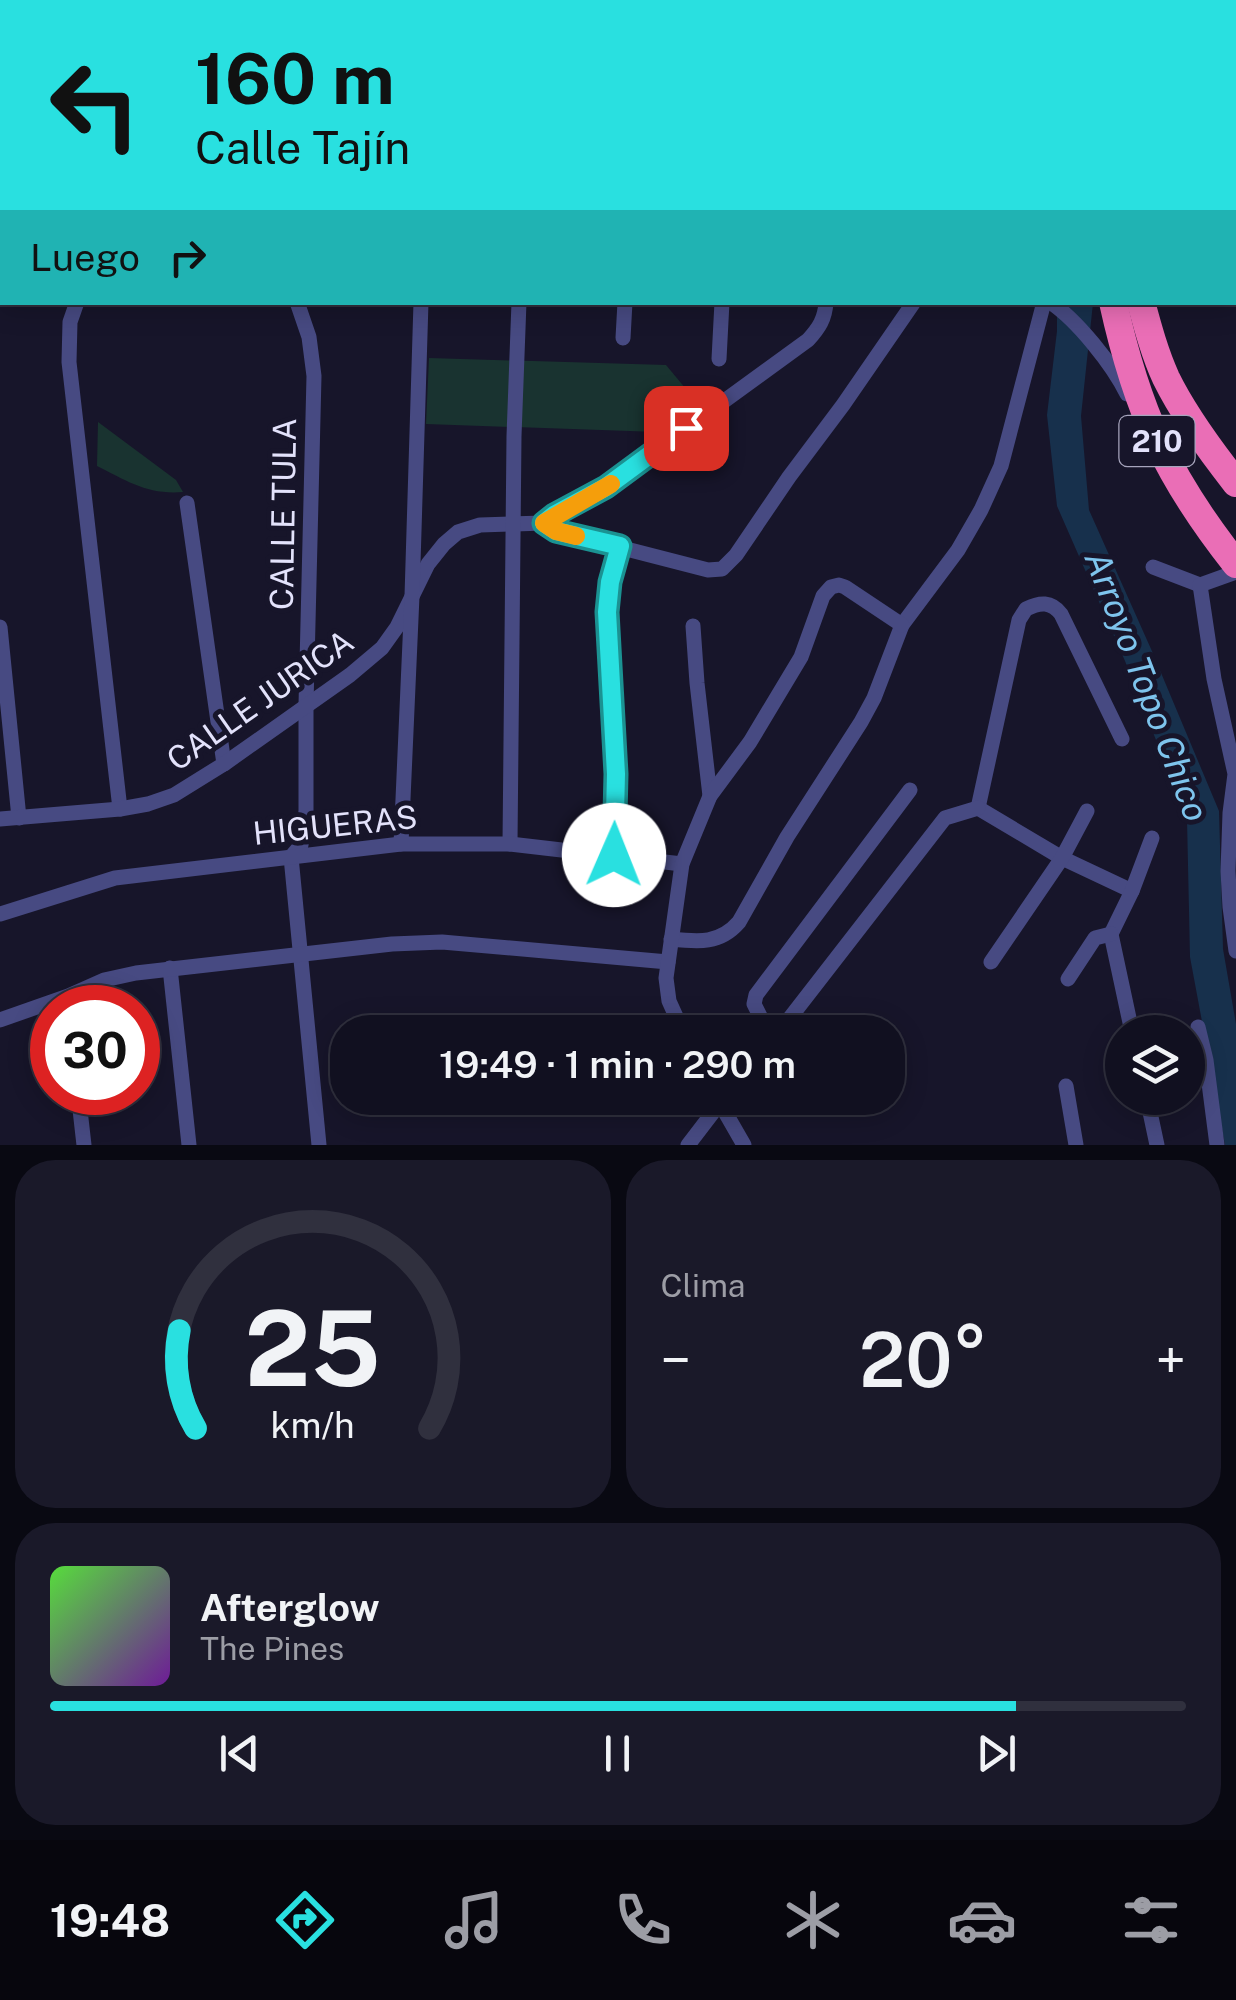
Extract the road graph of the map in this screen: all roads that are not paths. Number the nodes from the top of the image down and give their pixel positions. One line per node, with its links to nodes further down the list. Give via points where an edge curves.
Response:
1 (76, 305): 37 (street, via 69,362)
2 (298, 305): 31 (street, CALLE TULA, via 314,376)
3 (420, 305): 27 (street)
4 (519, 305): 20 (street)
5 (624, 305): 14 (street)
6 (722, 305): 16 (street)
7 (826, 305): 21 (street, via 808,340 606,487)
8 (912, 305): 22 (street, CALLE JURICA, via 727,566 708,570)
9 (1051, 305): 28 (street, via 981,510)
10 (1052, 305): 15 (street)
11 (1105, 305): 15 (street, via 1107,332)
12 (1115, 305): 17 (highway, 210, via 1140,404)
13 (1142, 305): 18 (highway, 210, via 1166,378)
14 (623, 338)
15 (1090, 341): 17 (street, via 1122,382 1152,452)
16 (719, 360)
17 (1176, 479): 23 (highway, 210)
18 (1236, 483)
19 (187, 503): 33 (street)
20 (514, 522): 21 (street, CALLE JURICA); 27 (street, CALLE JURICA, via 458,532 428,564); 44 (street)
21 (544, 523): 22 (street, CALLE JURICA)
22 (620, 546): 45 (street, via 607,612)
23 (1236, 564)
24 (1153, 566): 26 (street)
25 (1236, 572): 26 (street)
26 (1200, 585): 34 (street)
27 (412, 596): 31 (street, CALLE JURICA, via 382,648); 43 (street)
28 (902, 624): 36 (street, via 845,587 828,589 787,682); 52 (street, via 867,710 740,922 706,942)
29 (693, 626): 36 (street)
30 (0, 627): 40 (street)
31 (306, 706): 33 (street, CALLE JURICA); 46 (street, CALLE TULA, via 305,826)
32 (1122, 739): 38 (street, via 1060,614 1050,604 1026,609)
33 (224, 764): 37 (street, CALLE JURICA, via 174,794)
34 (1236, 774): 53 (street, via 1228,871)
35 (910, 790): 62 (street, via 756,995)
36 (710, 796): 48 (street)
37 (120, 808): 40 (street, CALLE JURICA)
38 (978, 808): 47 (street); 63 (street, via 946,818)
39 (1087, 811): 47 (street)
40 (18, 818): 41 (street, CALLE JURICA)
41 (0, 819)
42 (1152, 838): 49 (street)
43 (400, 844): 44 (street, HIGUERAS); 46 (street, HIGUERAS)
44 (510, 844): 45 (street, HIGUERAS)
45 (614, 855): 48 (street, HIGUERAS)
46 (291, 857): 50 (street, HIGUERAS, via 115,878); 54 (street, CALLE TULA)
47 (1062, 858): 49 (street); 56 (street)
48 (682, 864): 52 (street)
49 (1132, 891): 51 (street)
50 (0, 914)
51 (1111, 934): 58 (street, via 1095,938); 64 (street)
52 (672, 939): 55 (street)
53 (1236, 952)
54 (300, 955): 55 (street, via 442,942); 57 (street); 74 (street, CALLE TULA)
55 (668, 962): 61 (street, via 666,992)
56 (991, 962)
57 (170, 968): 59 (street); 73 (street)
58 (1068, 979)
59 (96, 985)
60 (30, 1012): 65 (street)
61 (676, 1015)
62 (760, 1015)
63 (792, 1015)
64 (1128, 1015)
65 (0, 1020)
66 (1205, 1056): 79 (street)
67 (1066, 1086): 77 (street)
68 (81, 1115): 72 (street)
69 (709, 1115): 75 (street)
70 (728, 1115): 76 (street)
71 (1151, 1115): 78 (street)
72 (84, 1145)
73 (189, 1145)
74 (320, 1145)
75 (688, 1145)
76 (744, 1145)
77 (1076, 1145)
78 (1157, 1145)
79 (1217, 1145)

